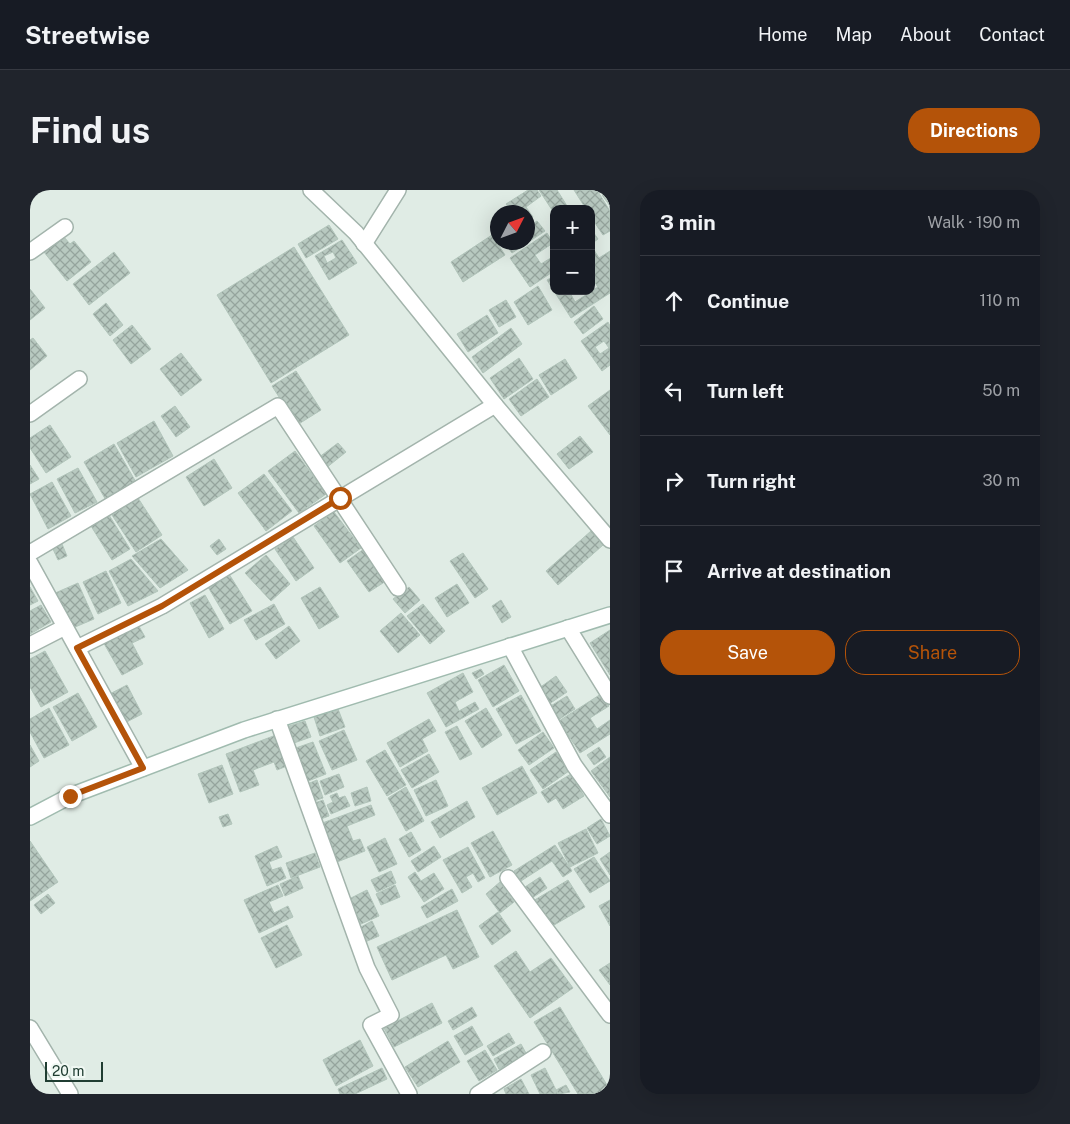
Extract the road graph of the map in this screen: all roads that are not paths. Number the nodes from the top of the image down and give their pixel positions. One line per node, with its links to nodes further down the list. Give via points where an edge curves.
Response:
1 (311, 190): 4 (street)
2 (398, 190): 4 (street)
3 (65, 227): 5 (street)
4 (364, 244): 7 (street)
5 (30, 252)
6 (80, 379): 8 (street)
7 (495, 405): 9 (street); 10 (street)
8 (30, 414)
9 (340, 498): 11 (street, via 278,406); 13 (street); 19 (street, via 162,606)
10 (610, 540)
11 (30, 553)
12 (30, 562): 15 (street)
13 (398, 588)
14 (610, 614): 16 (street)
15 (65, 627): 17 (street); 19 (street)
16 (568, 628): 18 (street); 20 (street)
17 (30, 645)
18 (510, 646): 21 (street); 23 (street, via 574,765)
19 (77, 648): 22 (street)
20 (610, 696)
21 (277, 719): 22 (street); 30 (street, via 367,968 391,1015 371,1025)
22 (143, 768): 24 (street, via 70,796)
23 (608, 810)
24 (30, 817)
25 (508, 878): 26 (street)
26 (610, 1015)
27 (30, 1028): 29 (street)
28 (543, 1052): 31 (street)
29 (70, 1094)
30 (409, 1094)
31 (478, 1094)

